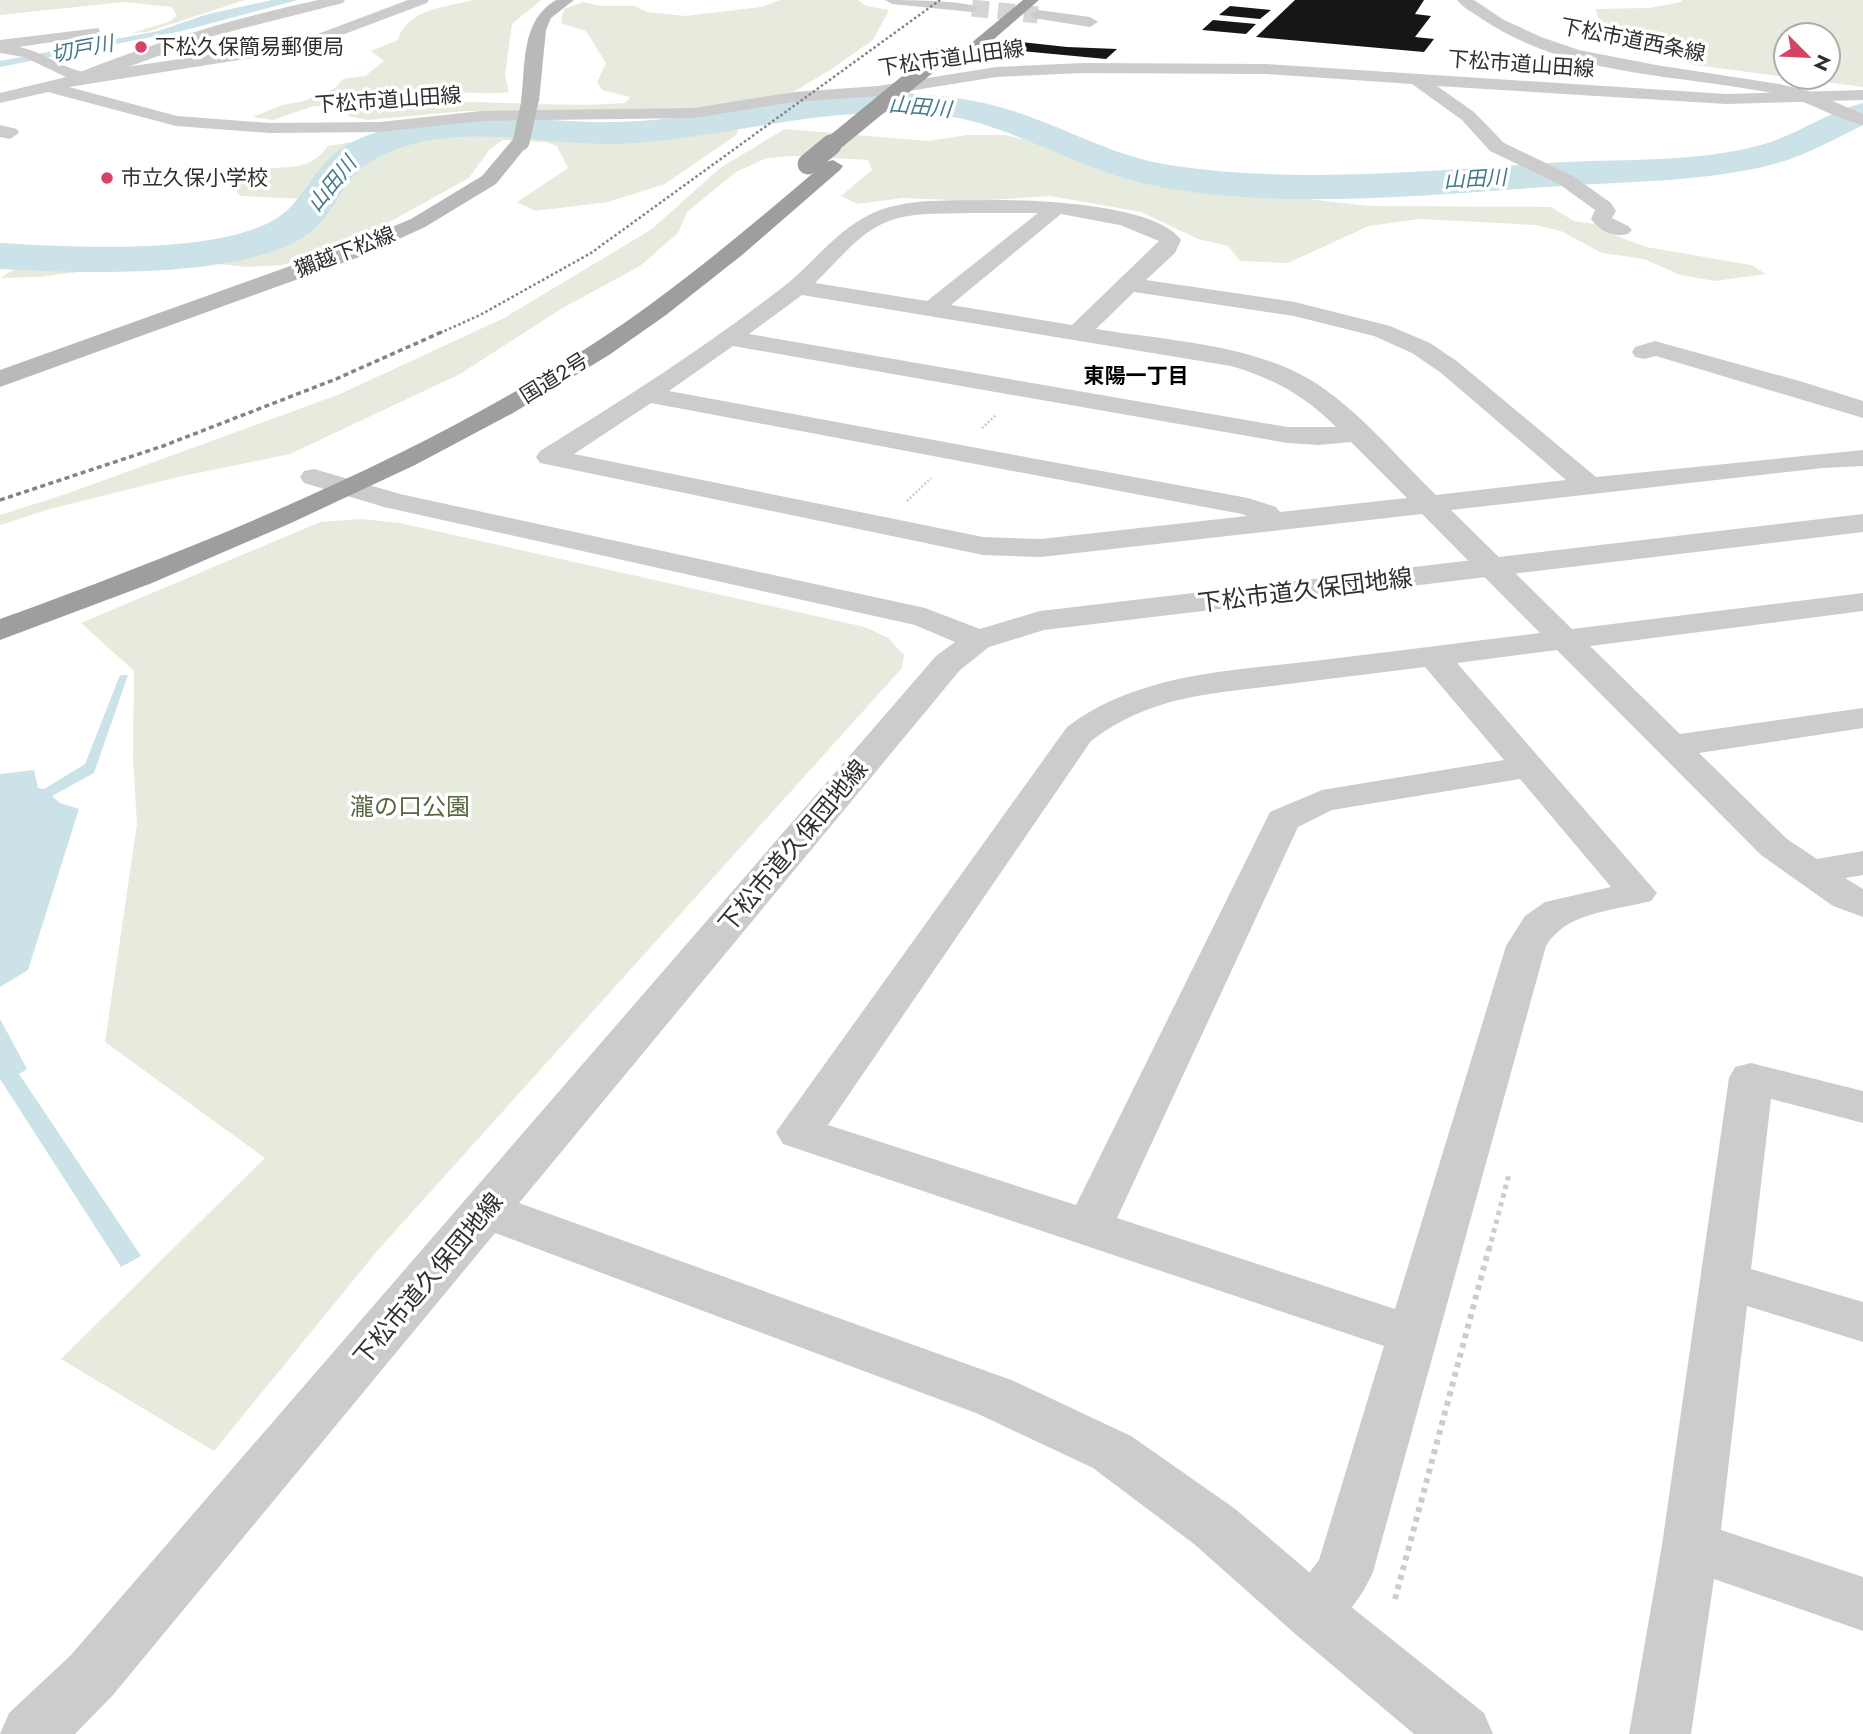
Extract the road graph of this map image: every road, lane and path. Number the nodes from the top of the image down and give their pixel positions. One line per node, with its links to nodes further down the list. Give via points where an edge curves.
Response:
1 (338, 0): 12 (street, via 189,37)
2 (422, 0): 12 (street, via 302,45)
3 (567, 0): 28 (main road, 獺越下松線, bridge, via 541,20 521,142 489,180 461,200 354,251)
4 (892, 0): 8 (street)
5 (1009, 0): 19 (highway, 国道2号, bridge)
6 (1464, 0): 15 (street, 下松市道西条線, via 1516,33 1573,52)
7 (1035, 7): 9 (street); 19 (highway, 国道2号)
8 (972, 8)
9 (1090, 22)
10 (92, 31): 11 (street)
11 (0, 46): 12 (street)
12 (82, 78): 14 (street)
13 (1416, 79): 14 (street, 下松市道山田線, via 1228,67 1041,69 694,113 481,116 339,128 229,127 176,121); 15 (street, 下松市道山田線, via 1726,99); 21 (street, via 1468,116 1497,147 1559,176 1604,207 1601,219)
14 (50, 87): 17 (street)
15 (1803, 95): 16 (street, 下松市道山田線); 18 (street)
16 (1863, 95)
17 (0, 98)
18 (1863, 120)
19 (821, 165): 33 (highway, 国道2号, via 597,327 501,384); 35 (highway, 国道2号, via 712,270 630,330 534,392)
20 (1055, 206): 22 (street, via 1104,214 1161,232 1170,240); 23 (street, via 885,215 869,223); 24 (street)
21 (1621, 230)
22 (1129, 284): 25 (street); 34 (street, via 1336,317 1395,336 1449,367)
23 (797, 287): 24 (street); 26 (street)
24 (932, 309): 25 (street)
25 (1079, 333): 31 (street, via 1276,370 1320,397)
26 (730, 338): 29 (street); 31 (street, via 1287,435)
27 (1644, 352): 30 (street, via 1655,348)
28 (0, 379)
29 (649, 395): 37 (street, via 1248,507); 37 (street, via 550,457 983,546 1041,548)
30 (1863, 410)
31 (1357, 433): 36 (street)
32 (1863, 458): 34 (street)
33 (314, 477): 35 (street); 39 (highway, 国道2号)
34 (1589, 486): 36 (street)
35 (344, 488): 42 (highway, 国道2号, via 256,529); 44 (street, via 925,618)
36 (1430, 506): 37 (street); 40 (street)
37 (1287, 519)
38 (1863, 523): 40 (street, 下松市道久保団地線)
39 (150, 546)
40 (1494, 568): 43 (street); 44 (street, 下松市道久保団地線, via 1040,621)
41 (1863, 603): 43 (street)
42 (0, 630)
43 (1565, 639): 45 (street); 47 (street)
44 (978, 640): 54 (street, 下松市道久保団地線, via 948,663)
45 (1435, 658): 48 (street); 55 (street, via 1184,687 1141,697 1105,713 1079,734 799,1132)
46 (1863, 718): 47 (street)
47 (1672, 746): 50 (street, via 1774,847)
48 (1530, 767): 55 (street, via 1322,801 1283,820); 58 (street, via 1637,893 1559,911 1539,925 1526,946)
49 (1863, 863): 50 (street)
50 (1810, 872): 51 (street)
51 (1863, 905)
52 (1863, 1107): 56 (street, via 1751,1078)
53 (1510, 1169): 60 (path)
54 (486, 1210): 62 (street, via 995,1397 1112,1452 1214,1526); 63 (street, 下松市道久保団地線, via 93,1675)
55 (1089, 1227): 58 (street)
56 (1724, 1280): 57 (street); 59 (street)
57 (1863, 1322)
58 (1413, 1335): 62 (street, via 1344,1572)
59 (1691, 1545): 61 (street); 65 (street)
60 (1395, 1599)
61 (1863, 1604)
62 (1314, 1613): 64 (street)
63 (31, 1734)
64 (1462, 1734)
65 (1660, 1734)

